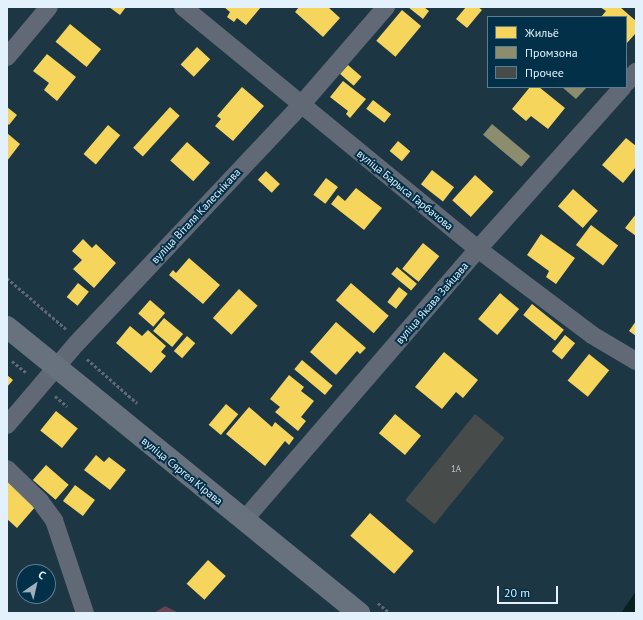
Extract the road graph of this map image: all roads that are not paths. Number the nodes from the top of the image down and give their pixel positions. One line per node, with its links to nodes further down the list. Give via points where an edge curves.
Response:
1 (49, 7): 4 (street)
2 (183, 7): 8 (street, вуліца Барыса Гарбачова)
3 (386, 7): 8 (street, вуліца Віталя Калеснікава)
4 (7, 57)
5 (636, 72): 6 (street)
6 (627, 82)
7 (622, 88): 9 (street, вуліца Якава Зайцава)
8 (301, 105): 9 (street, вуліца Барыса Гарбачова); 12 (street, вуліца Віталя Калеснікава)
9 (478, 249): 11 (street, вуліца Барыса Гарбачова, via 592,335); 15 (street, вуліца Якава Зайцава)
10 (7, 327): 12 (main road, вуліца Сяргея Кірава)
11 (636, 361)
12 (56, 368): 13 (street, вуліца Віталя Калеснікава); 15 (main road, вуліца Сяргея Кірава)
13 (7, 425)
14 (7, 470): 17 (street, via 40,500 54,520)
15 (244, 520): 16 (main road, вуліца Сяргея Кірава)
16 (365, 606)
17 (85, 613)

